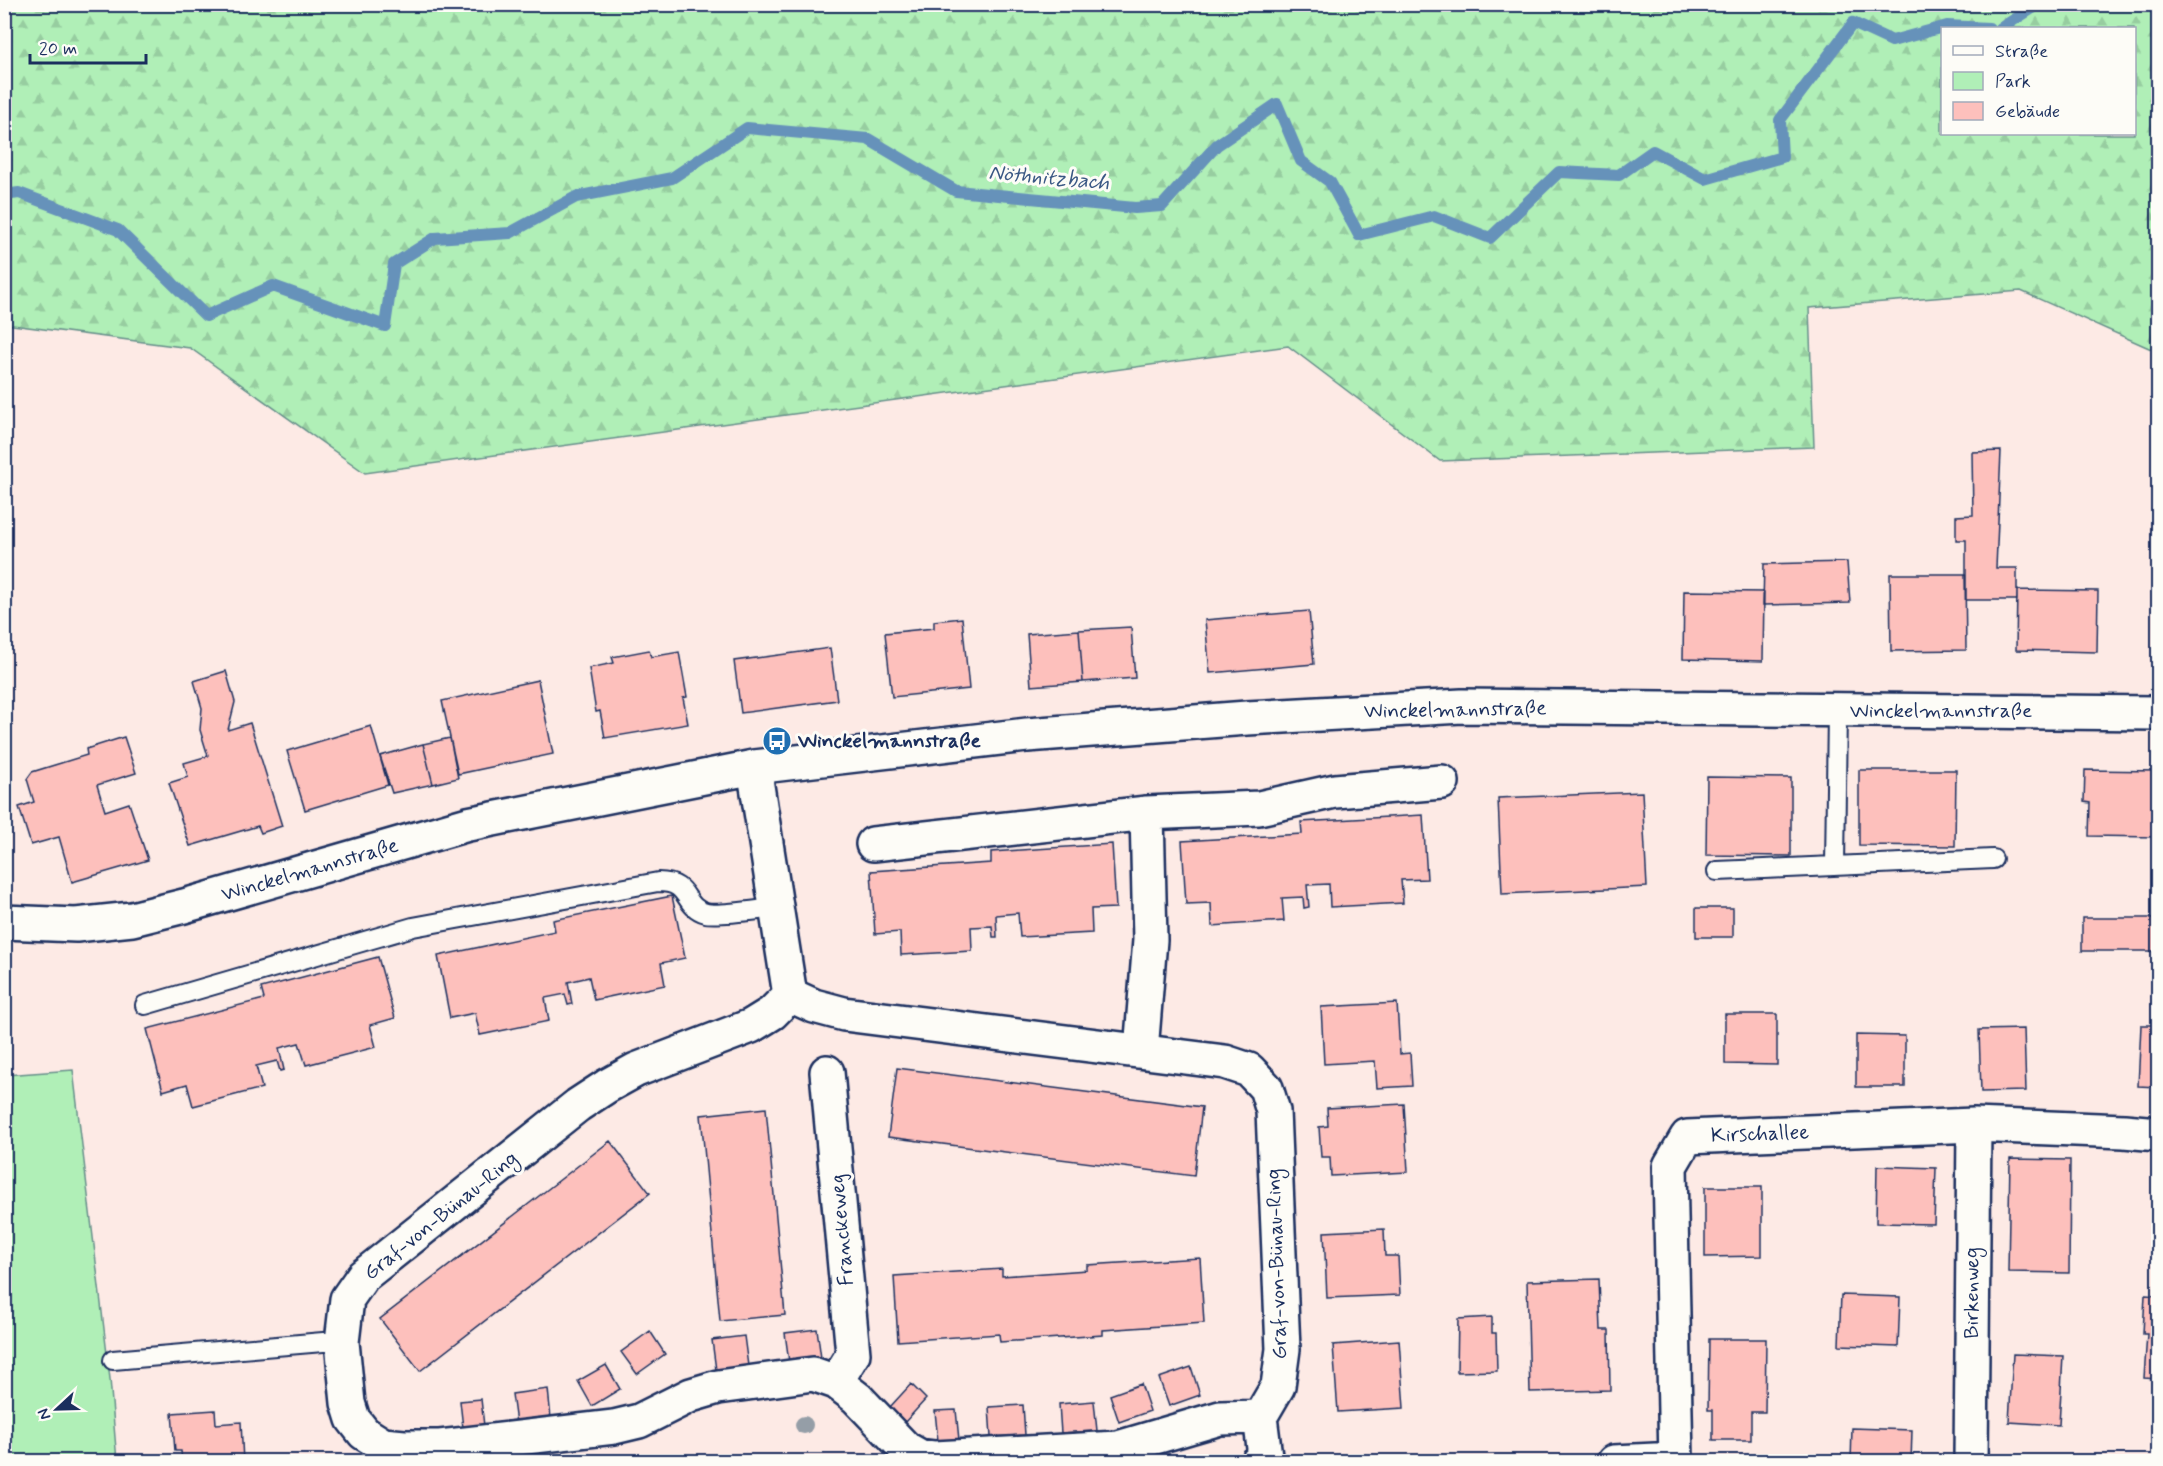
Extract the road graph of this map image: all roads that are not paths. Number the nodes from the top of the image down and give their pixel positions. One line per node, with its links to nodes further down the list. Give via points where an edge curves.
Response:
1 (1837, 711): 2 (street, Winckelmannstraße); 3 (street, Winckelmannstraße, via 1462,706 1027,735); 8 (lane)
2 (2158, 713)
3 (754, 767): 10 (street); 11 (street, Winckelmannstraße, via 468,824 132,919 76,925)
4 (1442, 782): 5 (street, via 1335,791 1258,808)
5 (1147, 813): 6 (street); 14 (street, via 1150,940)
6 (873, 844)
7 (1993, 859): 8 (lane)
8 (1835, 866): 9 (lane)
9 (1717, 871)
10 (777, 908): 12 (street); 13 (lane, via 707,913 692,904 681,888 671,882 658,882 413,927)
11 (4, 922)
12 (790, 995): 14 (street, Graf-von-Bünau-Ring, via 844,1014); 18 (street, Graf-von-Bünau-Ring, via 751,1026 636,1070 578,1105 363,1276 347,1299)
13 (145, 1005)
14 (1141, 1051): 21 (street, Graf-von-Bünau-Ring, via 1225,1062 1250,1070 1266,1088 1273,1111 1283,1349 1278,1386)
15 (827, 1072): 20 (street, Franckeweg, via 853,1354)
16 (1974, 1125): 17 (street, Kirschallee); 23 (street, Kirschallee, via 1687,1137 1670,1166); 25 (street, Birkenweg)
17 (2158, 1134)
18 (342, 1342): 19 (lane); 20 (street, Graf-von-Bünau-Ring, via 353,1419 364,1433 383,1445 404,1447 440,1447 614,1428 718,1387 813,1374)
19 (113, 1360)
20 (836, 1382): 21 (street, Graf-von-Bünau-Ring, via 905,1448 919,1456 935,1458 1118,1448 1220,1418)
21 (1260, 1417): 22 (street)
22 (1268, 1460)
23 (1676, 1460): 24 (street)
24 (1614, 1461)
25 (1971, 1461)

